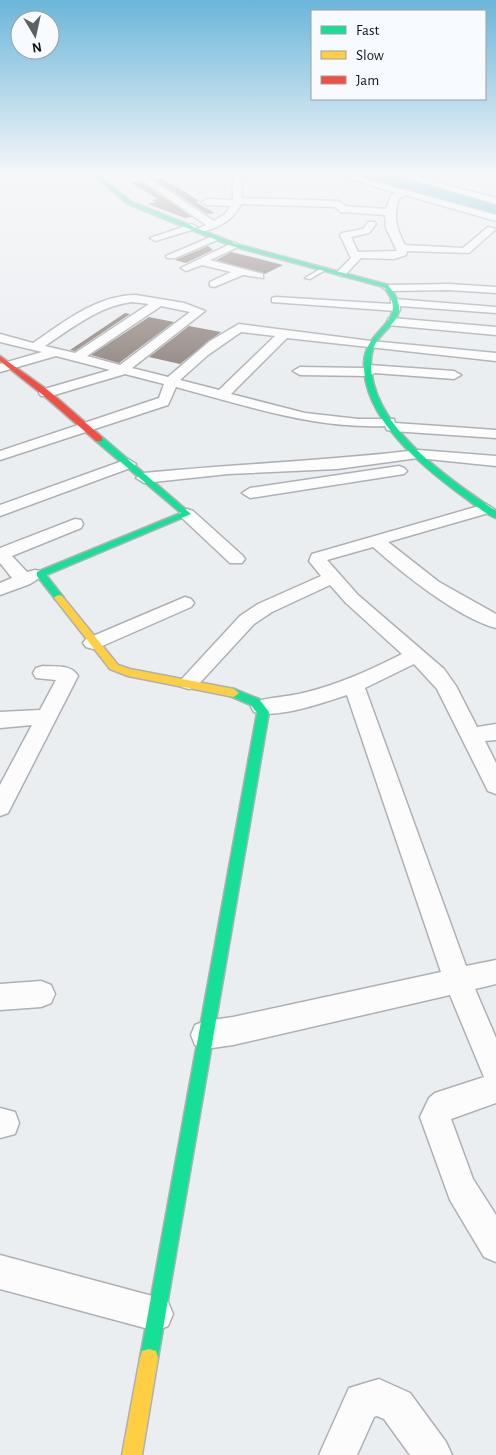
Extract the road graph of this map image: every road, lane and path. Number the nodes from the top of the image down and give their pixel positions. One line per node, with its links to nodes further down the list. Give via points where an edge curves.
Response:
1 (204, 243): 9 (street)
2 (229, 243): 6 (street)
3 (349, 243): 8 (street)
4 (399, 243): 7 (street)
5 (473, 243): 7 (street, via 463,251)
6 (234, 245): 10 (street); 12 (street)
7 (402, 248): 8 (street, via 400,255)
8 (355, 255): 14 (street, via 355,262)
9 (171, 256)
10 (200, 261): 11 (street); 13 (street)
11 (186, 268)
12 (324, 269): 14 (street); 16 (lane)
13 (241, 272): 15 (street); 17 (street)
14 (341, 273): 18 (street)
15 (259, 276)
16 (308, 278)
17 (214, 284)
18 (389, 288): 19 (street); 22 (street)
19 (496, 290)
20 (276, 300): 22 (street)
21 (159, 302): 29 (street, via 126,299 106,304); 31 (street); 34 (street, via 199,311)
22 (395, 305): 23 (street); 24 (street)
23 (496, 310)
24 (392, 322): 25 (street); 28 (street)
25 (496, 331)
26 (285, 333): 28 (street); 38 (street, via 236,329); 40 (street)
27 (0, 338): 29 (street)
28 (371, 345): 32 (street); 35 (street)
29 (35, 347): 30 (street)
30 (56, 352): 31 (street); 33 (street)
31 (77, 357): 34 (street)
32 (496, 357)
33 (3, 364): 39 (street)
34 (123, 370): 38 (street); 39 (street)
35 (369, 370): 36 (street); 37 (street); 41 (street, via 374,401)
36 (300, 371)
37 (454, 375)
38 (171, 382): 40 (street); 42 (street, via 163,402)
39 (46, 393): 42 (street)
40 (221, 396): 41 (street, via 304,417)
41 (391, 424): 43 (street); 46 (street)
42 (86, 429): 45 (street); 48 (street)
43 (496, 434)
44 (0, 442): 45 (street)
45 (6, 454)
46 (418, 454): 47 (street); 49 (street); 50 (street, via 337,464 228,469)
47 (496, 460)
48 (128, 464): 50 (street); 52 (street)
49 (429, 466): 51 (street); 53 (street)
50 (144, 478): 54 (street)
51 (250, 493)
52 (0, 511)
53 (491, 512): 56 (street)
54 (187, 514): 57 (street); 58 (street)
55 (75, 524): 58 (street, via 3,553)
56 (377, 541): 59 (street, via 318,558); 62 (street, via 430,586)
57 (236, 559)
58 (32, 577): 60 (street); 63 (street)
59 (333, 577): 64 (street, via 352,599); 66 (street, via 264,608 247,620)
60 (0, 589)
61 (185, 603): 63 (street)
62 (496, 622)
63 (93, 643): 66 (street, via 114,666 129,674)
64 (415, 655): 67 (street); 72 (street, via 446,686)
65 (42, 673): 69 (street, via 68,676)
66 (188, 682): 68 (street, via 255,701)
67 (353, 683): 68 (street, via 305,702); 76 (street)
68 (261, 707): 79 (street, via 263,712)
69 (47, 717): 70 (street); 74 (street)
70 (0, 720)
71 (496, 732): 72 (street)
72 (471, 735): 73 (street)
73 (496, 785)
74 (2, 799)
75 (496, 972): 76 (street)
76 (458, 981): 79 (street); 80 (street)
77 (41, 994): 78 (street)
78 (0, 997)
79 (205, 1035): 84 (street)
80 (496, 1072)
81 (496, 1088): 82 (street, via 446,1104 435,1117 461,1189)
82 (496, 1245)
83 (0, 1272): 84 (street)
84 (156, 1314): 85 (street)
85 (132, 1455)
86 (338, 1455): 87 (street, via 362,1401 379,1398 398,1406)
87 (433, 1455)

